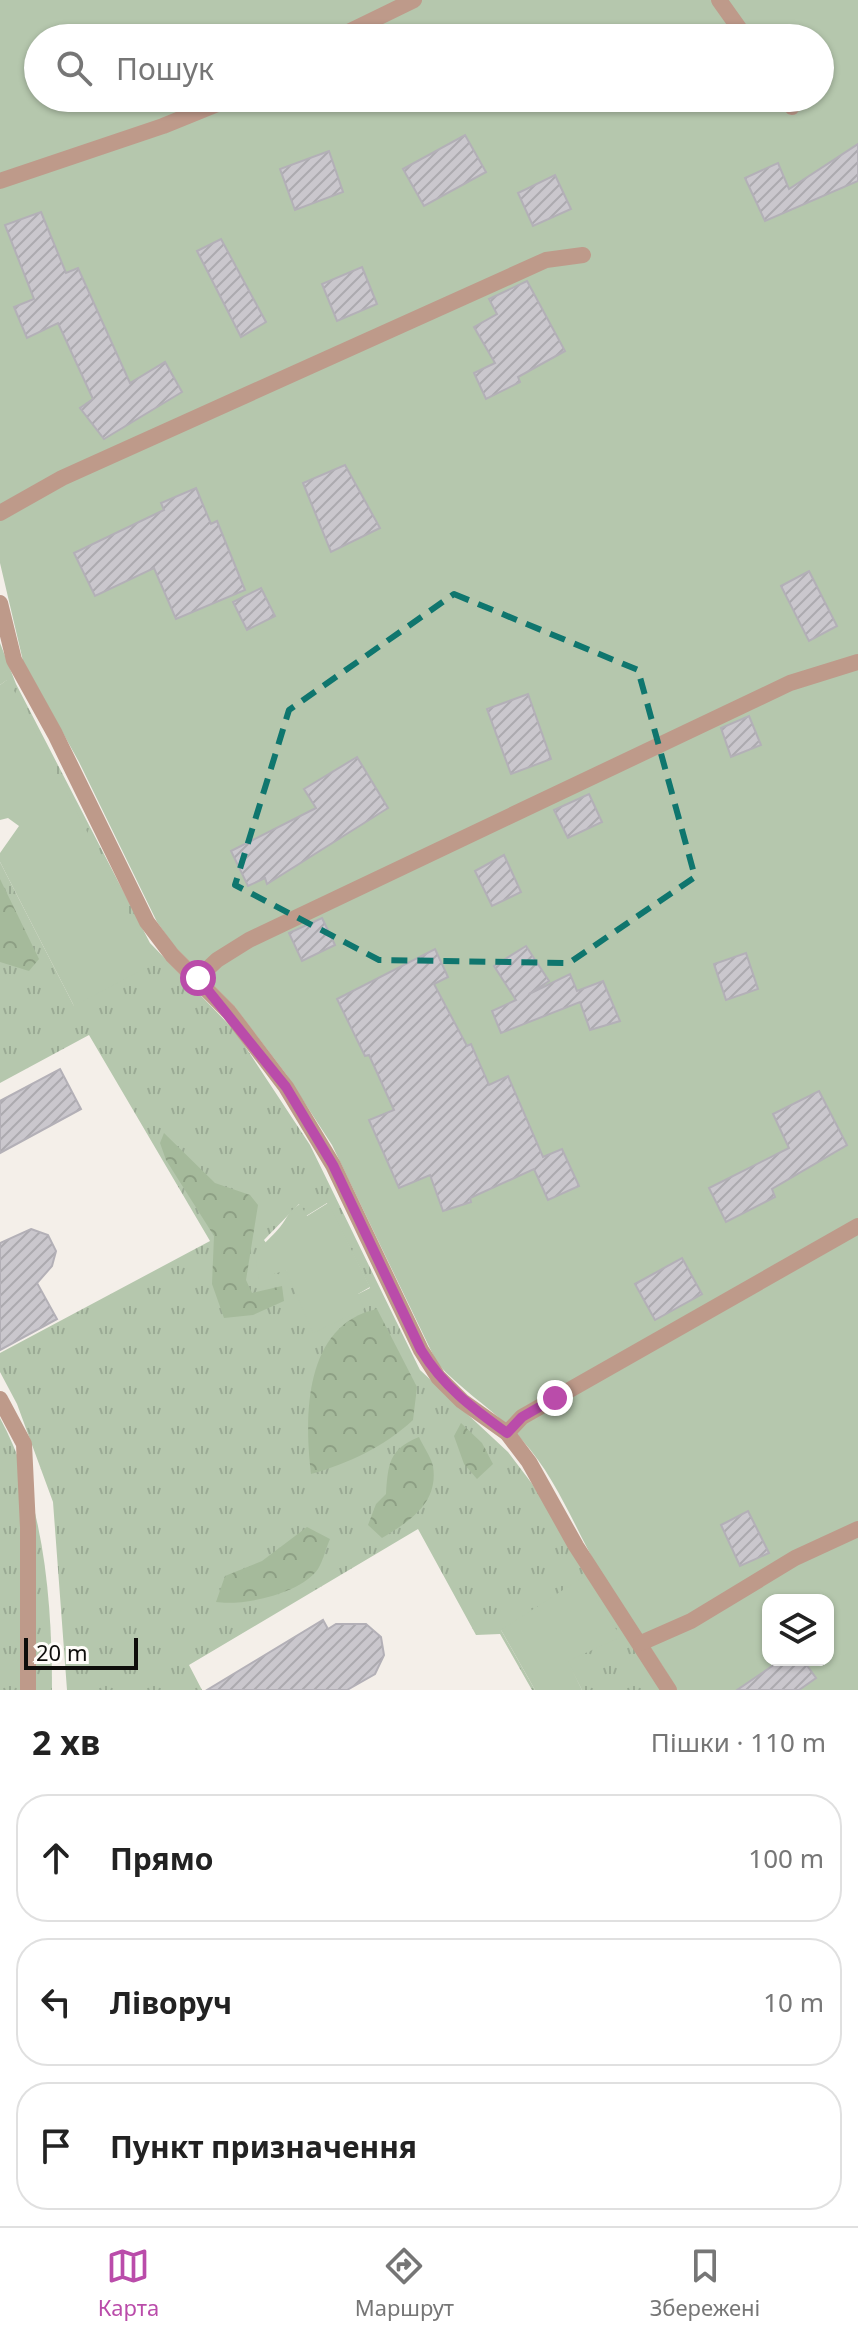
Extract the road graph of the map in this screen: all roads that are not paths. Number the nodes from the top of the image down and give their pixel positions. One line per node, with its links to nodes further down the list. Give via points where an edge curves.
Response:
1 (414, 0): 3 (lane)
2 (719, 0): 4 (lane)
3 (365, 24)
4 (736, 24)
5 (197, 112): 6 (lane)
6 (0, 181)
7 (583, 255): 8 (lane, via 546,260 62,478)
8 (0, 513)
9 (0, 603): 11 (lane, via 14,660 147,922)
10 (858, 662): 11 (lane, via 790,683 547,796 249,940)
11 (198, 978): 14 (lane, via 286,1087 438,1377)
12 (858, 1226): 14 (lane, via 522,1417)
13 (0, 1399): 17 (lane, via 24,1444)
14 (507, 1433): 16 (lane)
15 (858, 1529): 16 (lane)
16 (641, 1643): 18 (lane)
17 (28, 1690)
18 (669, 1690)

